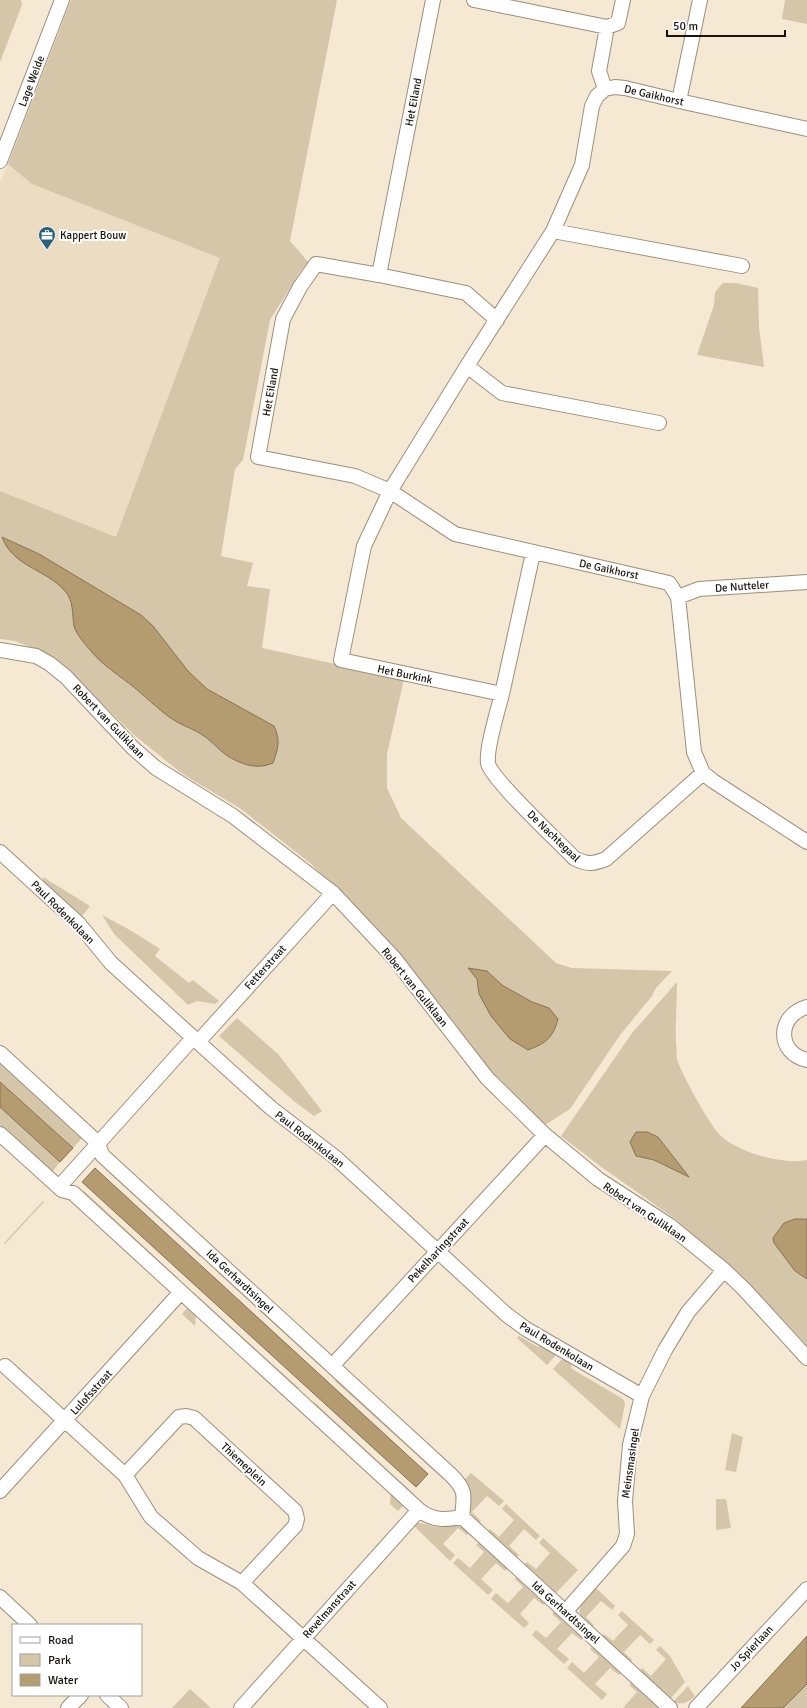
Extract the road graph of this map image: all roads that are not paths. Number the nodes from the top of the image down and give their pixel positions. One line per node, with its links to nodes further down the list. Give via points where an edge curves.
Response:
1 (62, 0): 10 (street, Lage Weide)
2 (433, 0): 13 (street, Het Eiland)
3 (474, 0): 6 (street)
4 (623, 0): 6 (street, via 618,23)
5 (700, 0): 8 (street)
6 (607, 27): 7 (street, via 599,71)
7 (605, 89): 8 (street, De Gaikhorst, via 626,88); 11 (street, via 597,96 592,106 582,165)
8 (679, 101): 9 (street, De Gaikhorst)
9 (807, 129)
10 (0, 161)
11 (554, 231): 12 (street); 14 (street)
12 (742, 266)
13 (379, 275): 14 (street, Het Eiland, via 466,293); 17 (street, Het Eiland, via 316,264 300,287 283,319 258,457 355,476)
14 (497, 320): 15 (street)
15 (467, 366): 16 (street, via 502,393); 17 (street)
16 (659, 423)
17 (390, 491): 18 (street, De Gaikhorst, via 454,534); 22 (street, Het Burkink, via 364,546 341,660)
18 (533, 553): 20 (street, De Gaikhorst, via 657,579 669,583); 22 (street)
19 (807, 582): 20 (street, De Nutteler, via 699,589)
20 (678, 597): 23 (street, via 694,752)
21 (0, 650): 26 (street, Robert van Guliklaan, via 36,656 50,664 156,768 233,816)
22 (502, 694): 23 (street, De Nachtegaal, via 488,752 490,770 574,858 583,863 595,863 606,859)
23 (703, 773): 24 (street)
24 (807, 842)
25 (0, 852): 28 (street, Paul Rodenkolaan, via 79,924 111,963)
26 (333, 893): 28 (street, Fetterstraat); 32 (street, Robert van Guliklaan, via 394,958 487,1078)
27 (807, 1007): 30 (street, via 792,1014 786,1022 784,1031 788,1048 794,1055)
28 (196, 1040): 33 (street, Fetterstraat); 35 (street, Paul Rodenkolaan, via 271,1108 335,1157)
29 (0, 1053): 33 (street, Ida Gerhardtsingel)
30 (807, 1060)
31 (0, 1134): 34 (street)
32 (545, 1135): 35 (street, Pekelharingstraat); 36 (street, Robert van Guliklaan, via 598,1179 669,1225)
33 (98, 1143): 34 (street, Fetterstraat); 40 (street, Ida Gerhardtsingel, via 102,1155)
34 (59, 1187): 37 (street, via 73,1193)
35 (437, 1252): 40 (street, Pekelharingstraat); 41 (street, Paul Rodenkolaan, via 526,1329)
36 (724, 1270): 38 (street, Robert van Guliklaan); 41 (street, Meinsmasingel, via 688,1312)
37 (181, 1292): 42 (street, Lulofsstraat); 45 (street)
38 (807, 1358)
39 (5, 1366): 42 (street)
40 (332, 1366): 46 (street, Ida Gerhardtsingel, via 461,1485 464,1495)
41 (642, 1396): 50 (street, Meinsmasingel, via 630,1451 625,1501 625,1540 619,1551)
42 (65, 1420): 43 (street); 44 (street, Lulofsstraat)
43 (125, 1475): 47 (street, via 151,1517 198,1558); 47 (street, Thiemeplein, via 179,1417 186,1416 194,1418 295,1511 295,1526)
44 (0, 1491)
45 (419, 1510): 46 (street, via 428,1517 444,1520); 52 (street, Revelmanstraat)
46 (462, 1517): 50 (street, Ida Gerhardtsingel)
47 (242, 1583): 52 (street)
48 (807, 1589): 60 (street, Jo Spierlaan)
49 (0, 1597): 51 (street)
50 (566, 1611): 59 (street, Ida Gerhardtsingel)
51 (29, 1624)
52 (303, 1638): 57 (street, Revelmanstraat); 58 (street)
53 (80, 1696): 55 (street)
54 (108, 1696): 56 (street)
55 (68, 1708)
56 (121, 1708)
57 (241, 1708)
58 (380, 1708)
59 (670, 1708)
60 (696, 1708)

